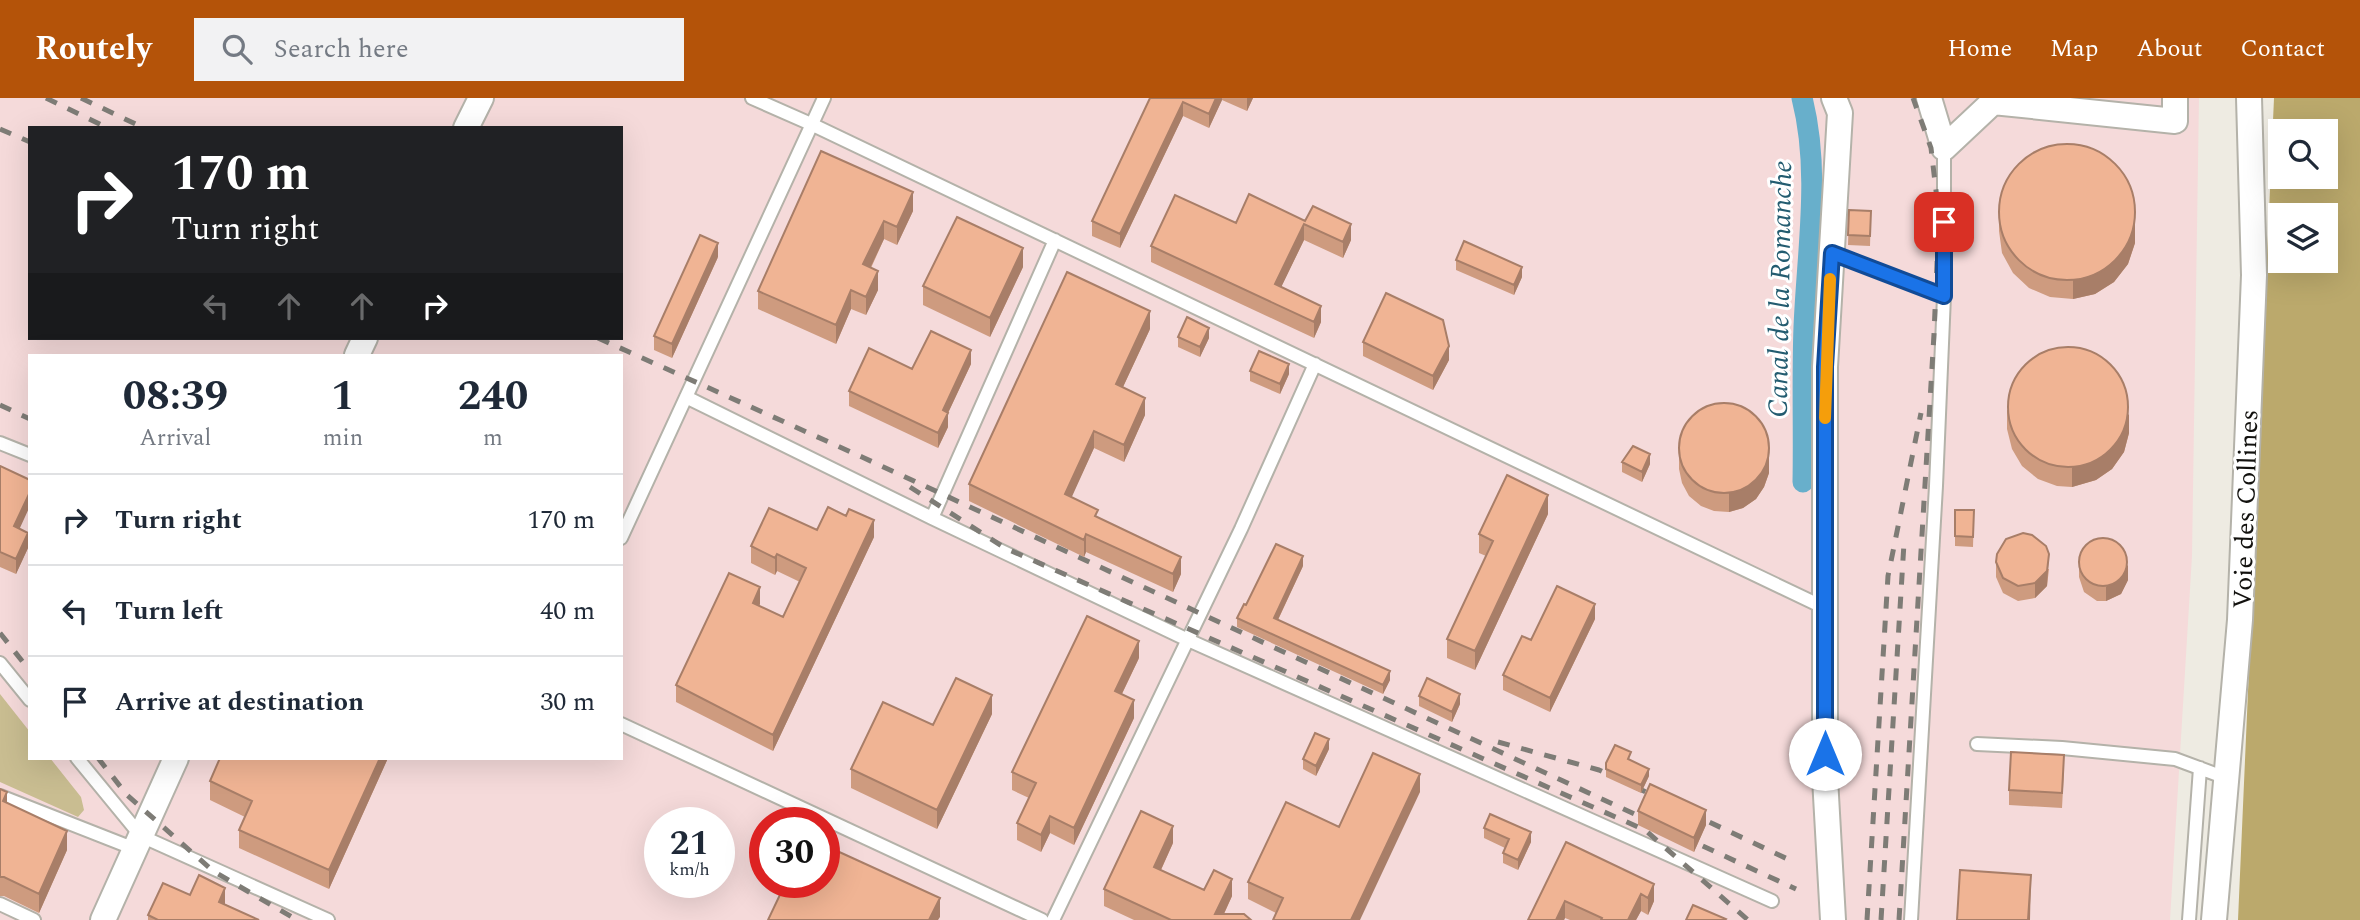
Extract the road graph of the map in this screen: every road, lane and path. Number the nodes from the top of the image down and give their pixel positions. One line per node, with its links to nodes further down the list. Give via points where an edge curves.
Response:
1 (481, 98): 10 (street)
2 (752, 98): 9 (lane)
3 (824, 98): 9 (lane)
4 (1834, 98): 13 (street, via 1840,113)
5 (1929, 98): 11 (street)
6 (2175, 98): 8 (street, via 2175,121)
7 (2249, 98): 30 (street, Voie des Collines, via 2254,275 2240,620)
8 (1990, 100): 11 (street)
9 (811, 124): 12 (lane); 16 (lane)
10 (467, 126)
11 (1944, 148): 14 (lane)
12 (1055, 240): 15 (lane); 19 (lane)
13 (1832, 253): 14 (lane); 21 (street, via 1825,367)
14 (1944, 296): 41 (lane)
15 (1315, 364): 21 (lane); 22 (lane)
16 (686, 397): 19 (lane); 20 (lane)
17 (0, 443): 18 (lane)
18 (28, 454)
19 (932, 518): 22 (lane)
20 (623, 534)
21 (1825, 608): 40 (street, via 1825,778)
22 (1188, 640): 33 (lane); 39 (lane)
23 (0, 663): 24 (lane)
24 (28, 698)
25 (623, 725): 38 (lane)
26 (1977, 744): 29 (lane, via 2175,760)
27 (78, 760): 32 (lane)
28 (175, 760): 32 (street)
29 (2200, 768): 30 (lane); 42 (lane)
30 (2226, 778): 43 (street, Voie des Collines)
31 (0, 796): 32 (lane)
32 (138, 842): 36 (street); 37 (lane)
33 (1772, 901)
34 (0, 904): 35 (lane)
35 (34, 920)
36 (103, 920)
37 (328, 920)
38 (1042, 920)
39 (1052, 920)
40 (1833, 920)
41 (1911, 920)
42 (2189, 920)
43 (2214, 920)

